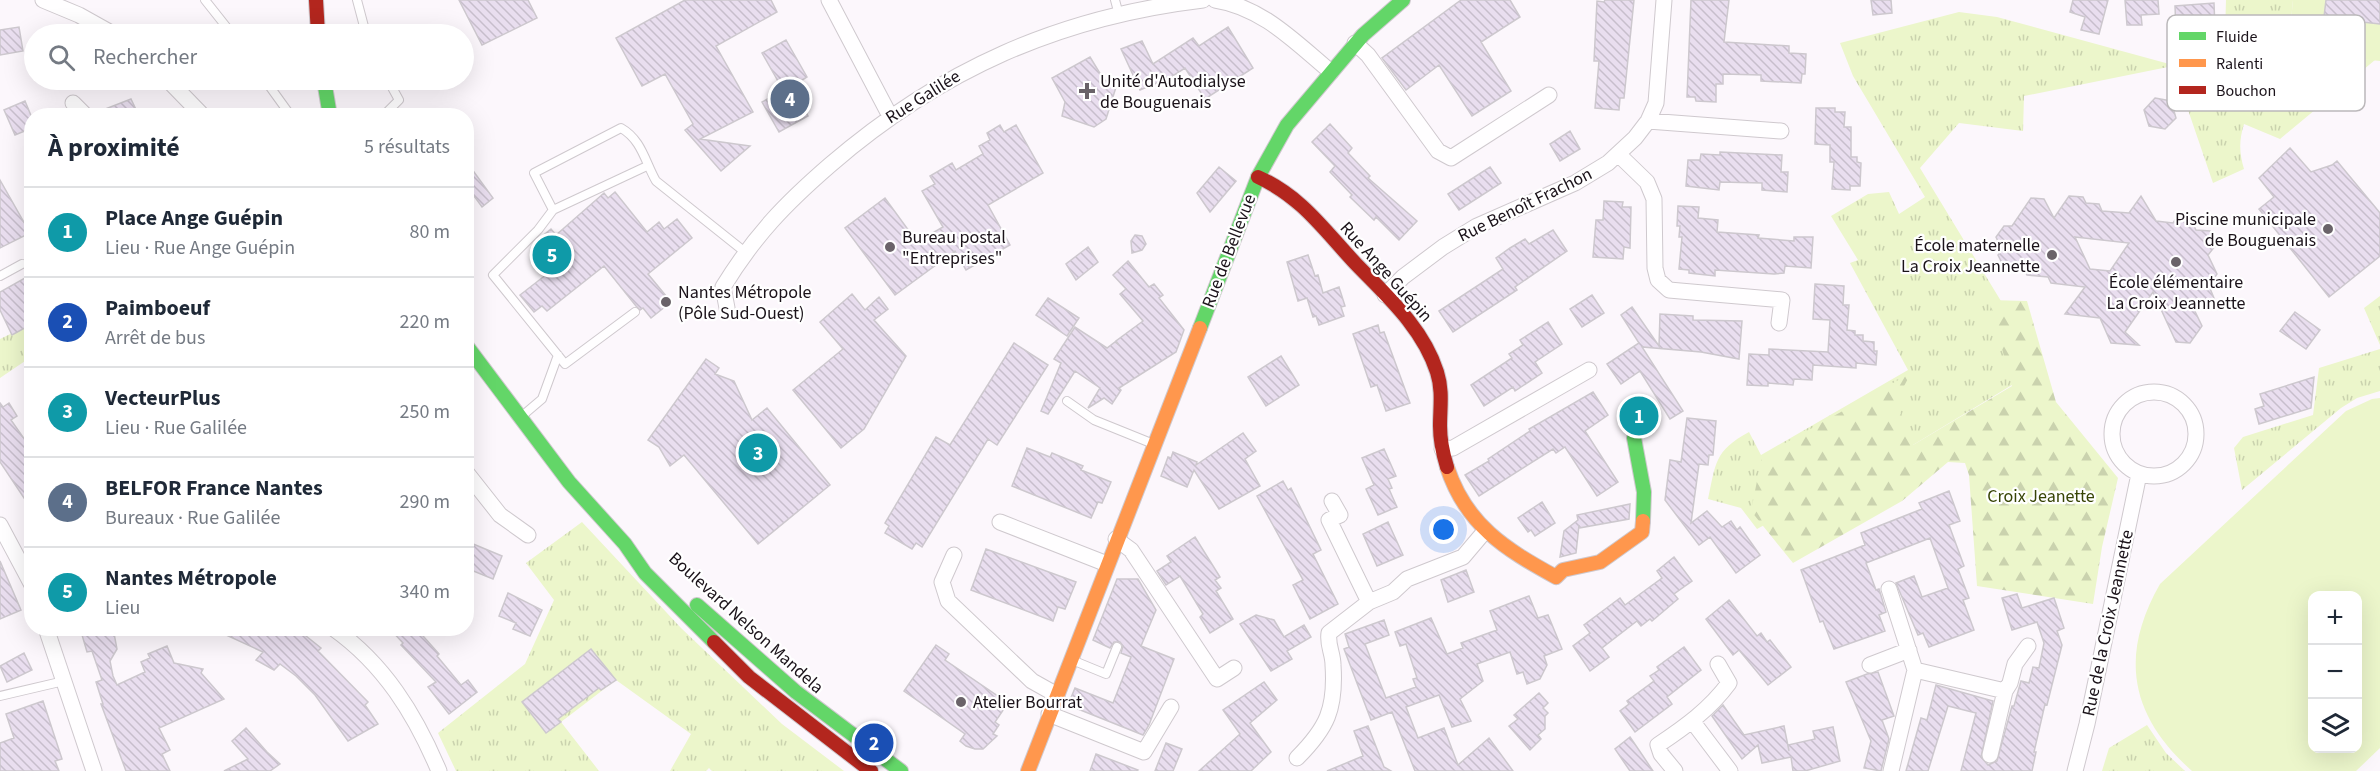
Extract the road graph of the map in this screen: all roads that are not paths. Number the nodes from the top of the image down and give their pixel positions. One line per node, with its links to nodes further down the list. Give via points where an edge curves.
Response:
1 (43, 0): 11 (street)
2 (205, 0): 12 (lane)
3 (316, 0): 13 (street)
4 (357, 0): 14 (lane)
5 (830, 0): 28 (street)
6 (1194, 0): 10 (street, Rue Galilée)
7 (1215, 0): 16 (street, via 1235,3 1258,14)
8 (1404, 0): 15 (street, Rue de Bellevue)
9 (1664, 0): 29 (street, Rue Benoît Frachon, via 1656,103)
10 (1117, 7): 28 (street, Rue Galilée, via 996,55)
11 (95, 24)
12 (224, 24)
13 (317, 24)
14 (363, 24)
15 (1355, 43): 16 (street, Rue de Bellevue); 21 (street, via 1368,55 1438,152 1451,158)
16 (1331, 72): 33 (street, Rue de Bellevue, via 1287,125)
17 (177, 90): 24 (street)
18 (272, 90): 25 (lane)
19 (326, 90): 26 (street)
20 (394, 90): 27 (lane, via 399,100)
21 (1549, 95)
22 (73, 103): 23 (street)
23 (78, 108)
24 (194, 108)
25 (285, 108)
26 (329, 108)
27 (391, 108)
28 (890, 116): 35 (street, Rue Galilée, via 805,187)
29 (1648, 121): 30 (street); 31 (street, Rue Benoît Frachon)
30 (1781, 131)
31 (1618, 154): 38 (street, Rue Benoît Frachon, via 1575,183 1477,226 1443,247); 41 (street, via 1647,182 1654,199 1658,280 1669,290 1782,300)
32 (647, 166): 34 (lane); 34 (lane, via 643,149 621,128 534,173); 35 (lane, via 656,181)
33 (1258, 177): 38 (street, Rue Ange Guépin, via 1292,196); 48 (street, Rue de Bellevue)
34 (553, 210): 43 (lane, via 493,274)
35 (745, 252): 39 (street, Rue Galilée, via 723,287)
36 (22, 264): 37 (lane)
37 (0, 276)
38 (1385, 295): 49 (street, Rue Ange Guépin, via 1422,340 1434,366 1442,404)
39 (727, 308)
40 (635, 312): 43 (lane, via 565,364)
41 (1779, 323)
42 (474, 355): 47 (street, Boulevard Nelson Mandela)
43 (558, 355): 47 (lane, via 542,399)
44 (1589, 370): 49 (street, via 1453,448)
45 (1067, 401): 48 (lane, via 1094,420)
46 (1643, 412): 55 (street, Rue Ange Guépin, via 1634,438 1644,492 1642,532 1600,562 1563,570 1556,577 1516,555)
47 (521, 417): 58 (street, Boulevard Nelson Mandela, via 569,482)
48 (1155, 445): 57 (street, Rue de Bellevue)
49 (1442, 449): 55 (street, Rue Ange Guépin, via 1450,481 1462,505)
50 (2139, 474): 50 (street, via 2172,472 2182,466 2194,448 2195,425 2191,414 2185,405 2166,394 2154,392 2133,398 2117,414 2113,425 2116,452); 91 (street, Rue de la Croix Jeannette)
51 (474, 482): 56 (street, via 500,515)
52 (1332, 501): 63 (street, via 1340,515 1329,520)
53 (1000, 522): 60 (street)
54 (0, 525): 61 (street)
55 (1485, 531): 63 (street, via 1463,557 1407,579 1393,592)
56 (528, 535)
57 (1116, 539): 60 (street, Rue de Bellevue); 72 (street, via 1131,550 1217,679)
58 (625, 544): 85 (street, Boulevard Nelson Mandela, via 645,573 749,677); 86 (street, Boulevard Nelson Mandela, via 655,565 780,681)
59 (954, 555): 76 (street, via 942,582 948,601 1032,681)
60 (1107, 564): 69 (street, Rue de Bellevue)
61 (24, 570)
62 (1889, 589): 68 (street)
63 (1369, 602): 82 (street, via 1329,633 1327,641 1334,664 1330,716)
64 (49, 636): 74 (street)
65 (343, 636): 84 (street, via 396,689)
66 (2028, 646): 75 (street, via 2015,664)
67 (1117, 647): 69 (lane, via 1106,674)
68 (1909, 650): 71 (street); 73 (street)
69 (1071, 660): 76 (street, Rue de Bellevue)
70 (1718, 664): 80 (street, via 1730,682)
71 (1870, 665)
72 (1234, 668)
73 (1915, 670): 75 (street); 90 (street)
74 (64, 681): 77 (lane); 83 (street)
75 (2005, 691): 81 (street)
76 (1057, 695): 79 (street, Rue de Bellevue)
77 (0, 696)
78 (1171, 707): 79 (street, via 1144,752)
79 (1049, 714): 87 (street, Rue de Bellevue)
80 (1693, 722): 88 (street, via 1658,745); 89 (street)
81 (1990, 755)
82 (1297, 758)
83 (94, 771)
84 (440, 771)
85 (871, 771)
86 (901, 771)
87 (1028, 771)
88 (1675, 771)
89 (1730, 771)
90 (1891, 771)
91 (2075, 771)

